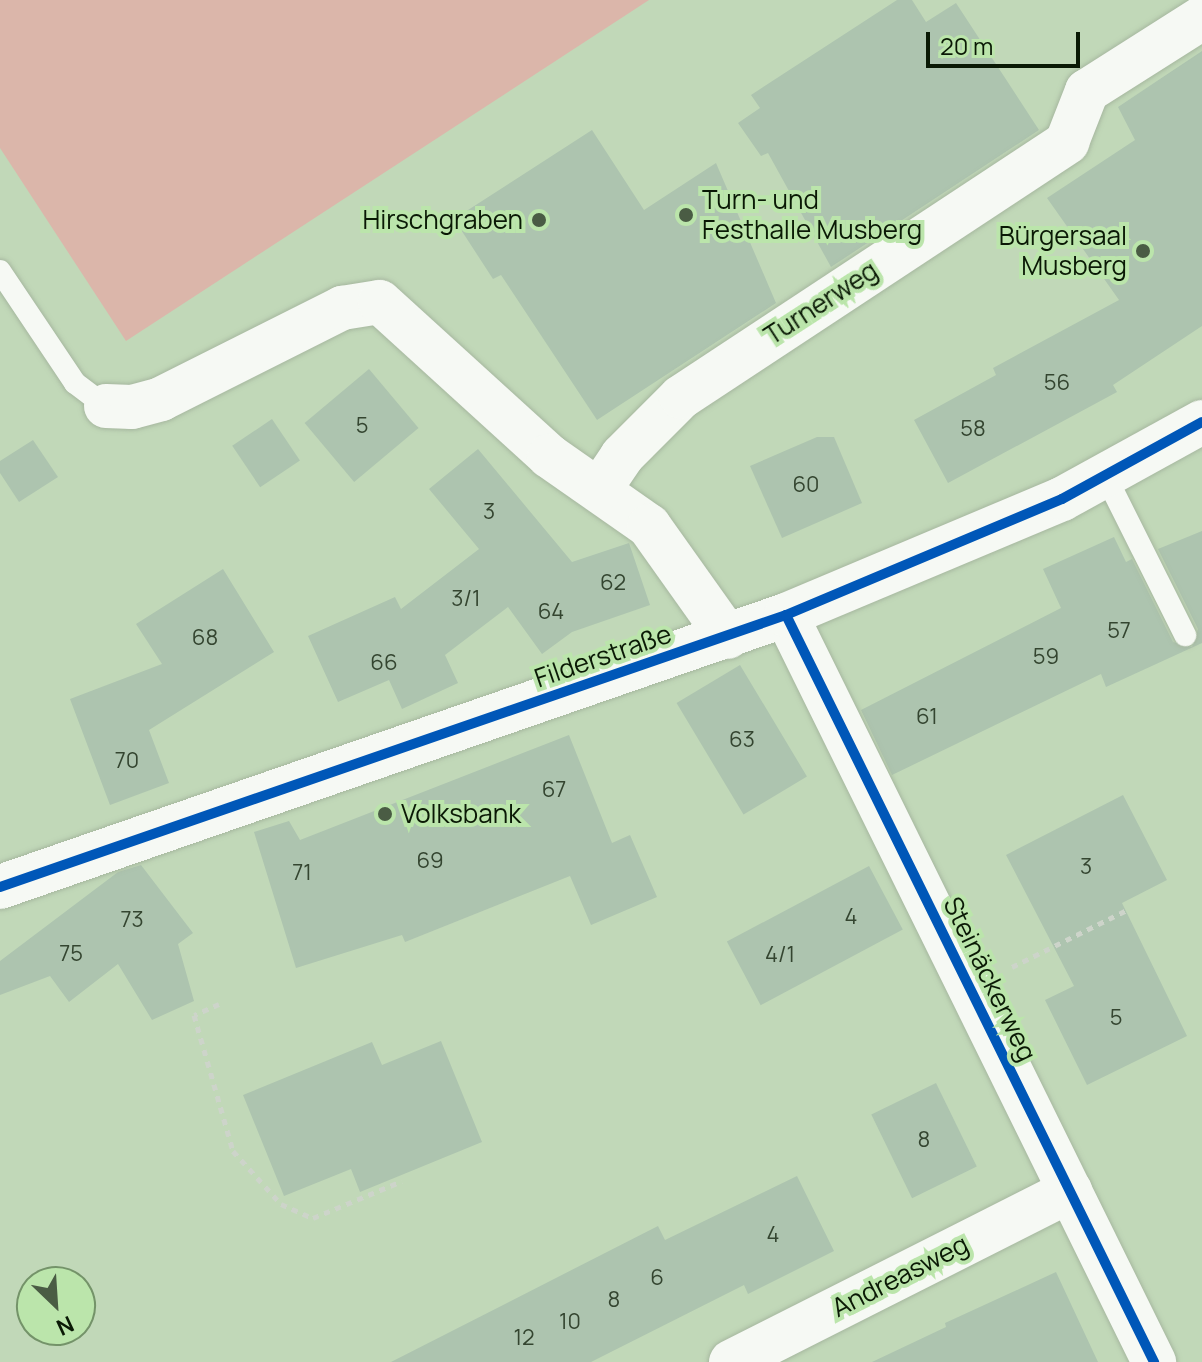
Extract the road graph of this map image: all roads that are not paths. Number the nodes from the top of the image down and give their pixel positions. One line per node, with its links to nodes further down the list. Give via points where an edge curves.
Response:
1 (1202, 18): 6 (street, Turnerweg, via 1087,91 1067,142 681,397 622,456)
2 (0, 271): 3 (lane, via 75,383)
3 (106, 406): 6 (street, via 132,407 161,399 342,308 380,302 530,440)
4 (1202, 422): 5 (street, Filderstraße)
5 (1106, 477): 7 (street, Filderstraße); 8 (lane)
6 (600, 489): 9 (street, via 649,526)
7 (786, 615): 9 (street, Filderstraße); 11 (street, Steinäckerweg)
8 (1185, 635)
9 (728, 637): 10 (street, Filderstraße)
10 (0, 887)
11 (1070, 1191): 12 (street, Andreasweg); 13 (street, Steinäckerweg)
12 (731, 1362)
13 (1154, 1362)

